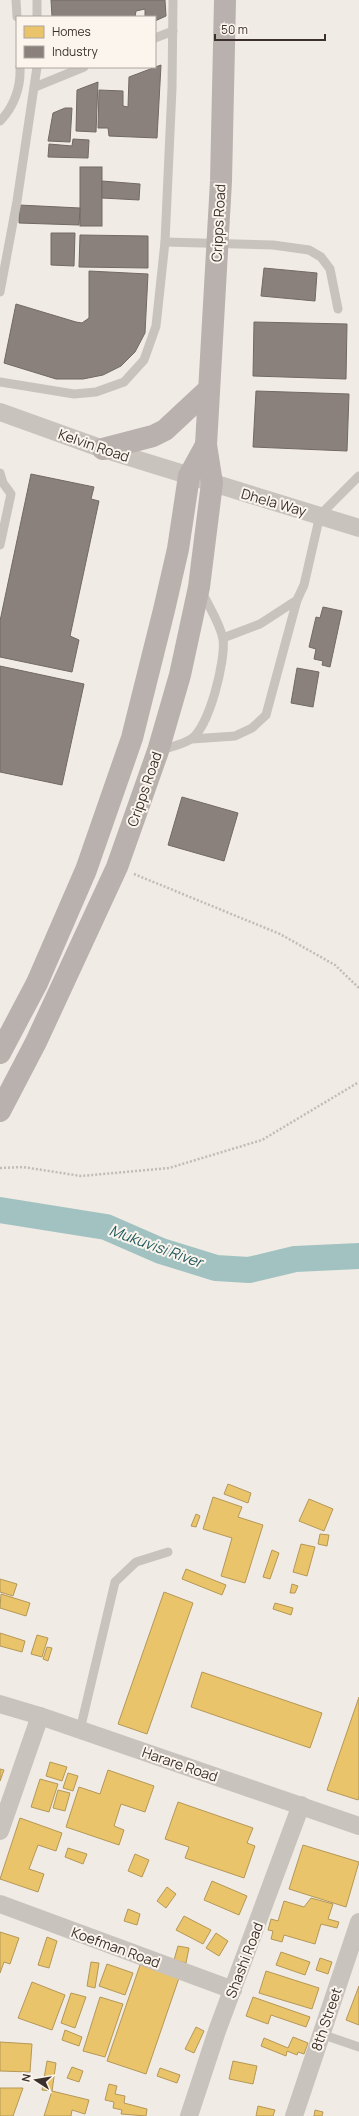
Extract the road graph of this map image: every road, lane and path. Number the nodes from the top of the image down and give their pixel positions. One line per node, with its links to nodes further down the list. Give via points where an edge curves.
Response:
1 (16, 0): 5 (lane)
2 (37, 0): 6 (lane)
3 (173, 0): 7 (lane)
4 (225, 0): 15 (main road, Cripps Road)
5 (17, 16)
6 (37, 16)
7 (173, 31): 8 (lane); 14 (lane)
8 (156, 38)
9 (20, 68): 13 (lane, via 16,97)
10 (37, 68): 12 (lane)
11 (82, 68): 12 (lane)
12 (35, 87): 16 (lane, via 18,201)
13 (0, 121)
14 (165, 242): 15 (lane); 18 (lane, via 156,326 150,347 140,366 124,382 96,392 74,394)
15 (217, 245): 17 (lane, via 273,245 309,250 321,257 330,269); 19 (main road, Cripps Road)
16 (0, 292)
17 (338, 309)
18 (0, 382)
19 (209, 389): 21 (main road, Cripps Road); 22 (main road, via 165,430 153,436)
20 (0, 412): 22 (street, Kelvin Road)
21 (206, 445): 24 (main road, Cripps Road); 26 (main road, Cripps Road)
22 (103, 449): 24 (street, Kelvin Road)
23 (0, 473): 29 (lane, via 11,494)
24 (189, 476): 26 (street, Dhela Way); 37 (main road, Cripps Road, via 178,549 132,738 86,870 37,983)
25 (359, 476): 27 (lane)
26 (212, 483): 27 (street, Dhela Way); 30 (main road, Cripps Road)
27 (320, 515): 28 (street, Dhela Way); 31 (lane, via 304,585)
28 (359, 528)
29 (0, 545)
30 (199, 587): 32 (lane); 34 (main road, Cripps Road, via 180,675)
31 (297, 600): 32 (lane, via 260,624); 33 (lane, via 266,715 252,728 235,736)
32 (223, 638): 33 (lane, via 224,655 207,716)
33 (192, 739): 34 (lane)
34 (158, 751): 35 (main road, Cripps Road)
35 (117, 867): 36 (path, via 280,934 336,965); 39 (main road, Cripps Road, via 36,1042)
36 (359, 988)
37 (0, 1053)
38 (359, 1082): 40 (path, via 262,1140 169,1168 81,1176 23,1167)
39 (0, 1111)
40 (0, 1168)
41 (168, 1552): 44 (lane, via 136,1562 116,1582)
42 (0, 1704): 43 (street, Harare Road)
43 (40, 1716): 44 (street, Harare Road); 47 (street)
44 (80, 1730): 45 (street, Harare Road)
45 (301, 1805): 46 (street, Harare Road); 50 (street, Shashi Road)
46 (359, 1826)
47 (0, 1831)
48 (0, 1904): 50 (street, Koefman Road)
49 (359, 1922): 51 (street, 8th Street)
50 (233, 1990): 53 (street, Shashi Road)
51 (321, 2034): 52 (lane); 54 (street, 8th Street)
52 (359, 2047)
53 (189, 2116)
54 (294, 2116)

